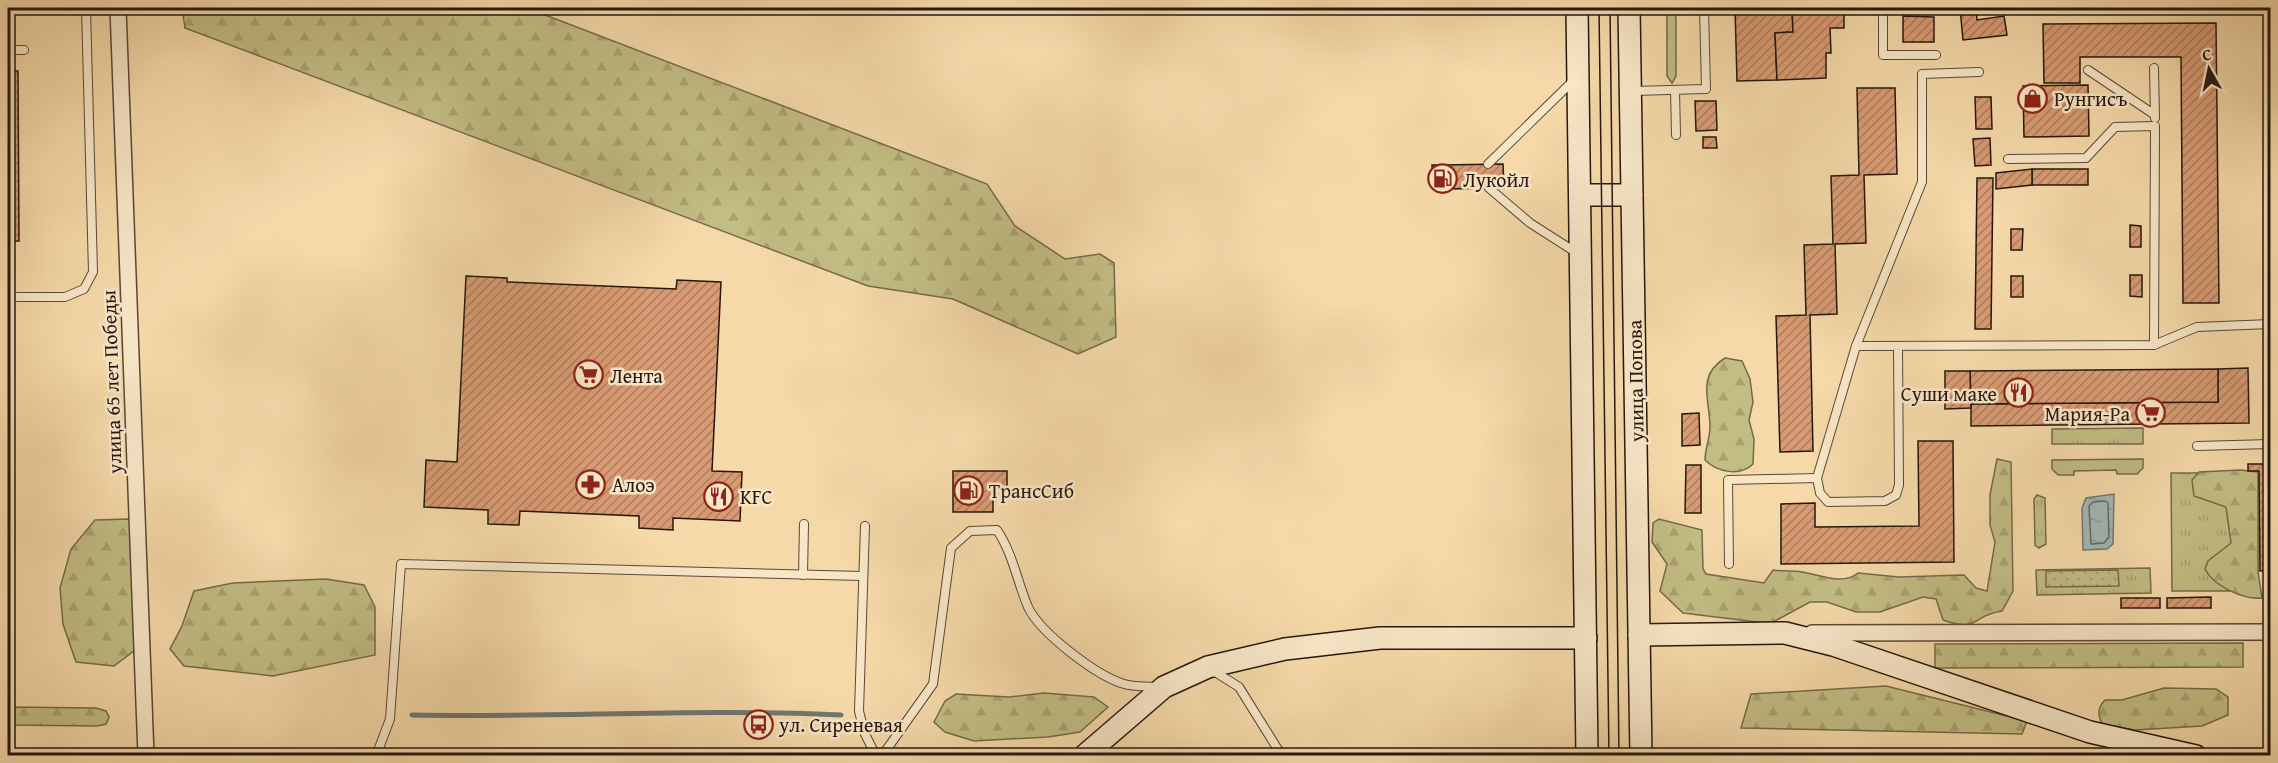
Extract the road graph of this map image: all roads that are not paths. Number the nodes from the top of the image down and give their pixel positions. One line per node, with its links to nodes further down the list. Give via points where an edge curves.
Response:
1 (86, 8): 25 (lane, via 93,272 84,289 65,297)
2 (118, 8): 44 (street, улица 65 лет Победы)
3 (1577, 8): 13 (main road)
4 (1629, 8): 15 (main road, улица Попова)
5 (1704, 8): 14 (lane, via 1706,89)
6 (1883, 8): 9 (lane, via 1883,55)
7 (8, 50): 8 (lane)
8 (24, 50)
9 (1936, 55)
10 (2154, 68): 16 (lane)
11 (2088, 70): 16 (lane)
12 (1979, 72): 28 (lane, via 1922,74 1922,182)
13 (1578, 76): 20 (lane); 22 (main road)
14 (1675, 90): 15 (lane); 18 (lane)
15 (1630, 91): 23 (main road, улица Попова)
16 (2155, 115): 17 (lane)
17 (2155, 126): 19 (lane, via 2115,127 2086,158); 27 (lane)
18 (1676, 135)
19 (2008, 159)
20 (1488, 164)
21 (1489, 188): 24 (lane, via 1530,223)
22 (1580, 195): 23 (main road); 24 (main road)
23 (1632, 195): 40 (main road, улица Попова)
24 (1580, 255): 41 (main road)
25 (8, 297)
26 (2271, 324): 27 (lane, via 2197,327)
27 (2154, 345): 29 (lane)
28 (1856, 346): 29 (lane); 32 (lane)
29 (1898, 346): 32 (lane, via 1896,495 1885,501 1828,502 1820,494)
30 (2271, 444): 31 (lane)
31 (2197, 446)
32 (1817, 478): 35 (lane, via 1728,480)
33 (804, 524): 36 (lane)
34 (865, 526): 37 (lane)
35 (1729, 564)
36 (803, 574): 37 (lane); 45 (lane, via 400,564 390,719)
37 (862, 576): 46 (lane, via 859,711)
38 (2271, 632): 39 (street)
39 (1785, 633): 40 (main road); 52 (main road, via 1833,645 2090,732)
40 (1639, 635): 51 (main road, улица Попова)
41 (1586, 638): 42 (main road, via 1380,638 1285,649); 50 (main road)
42 (1208, 667): 43 (main road); 49 (lane, via 1239,687)
43 (1164, 687): 47 (lane, via 1125,685 1092,670 1039,624 1029,609 1008,548 997,530 970,531 951,548 933,684); 48 (main road)
44 (146, 756)
45 (376, 756)
46 (876, 756)
47 (882, 756)
48 (1084, 756)
49 (1282, 756)
50 (1587, 756)
51 (1641, 756)
52 (2196, 756)

